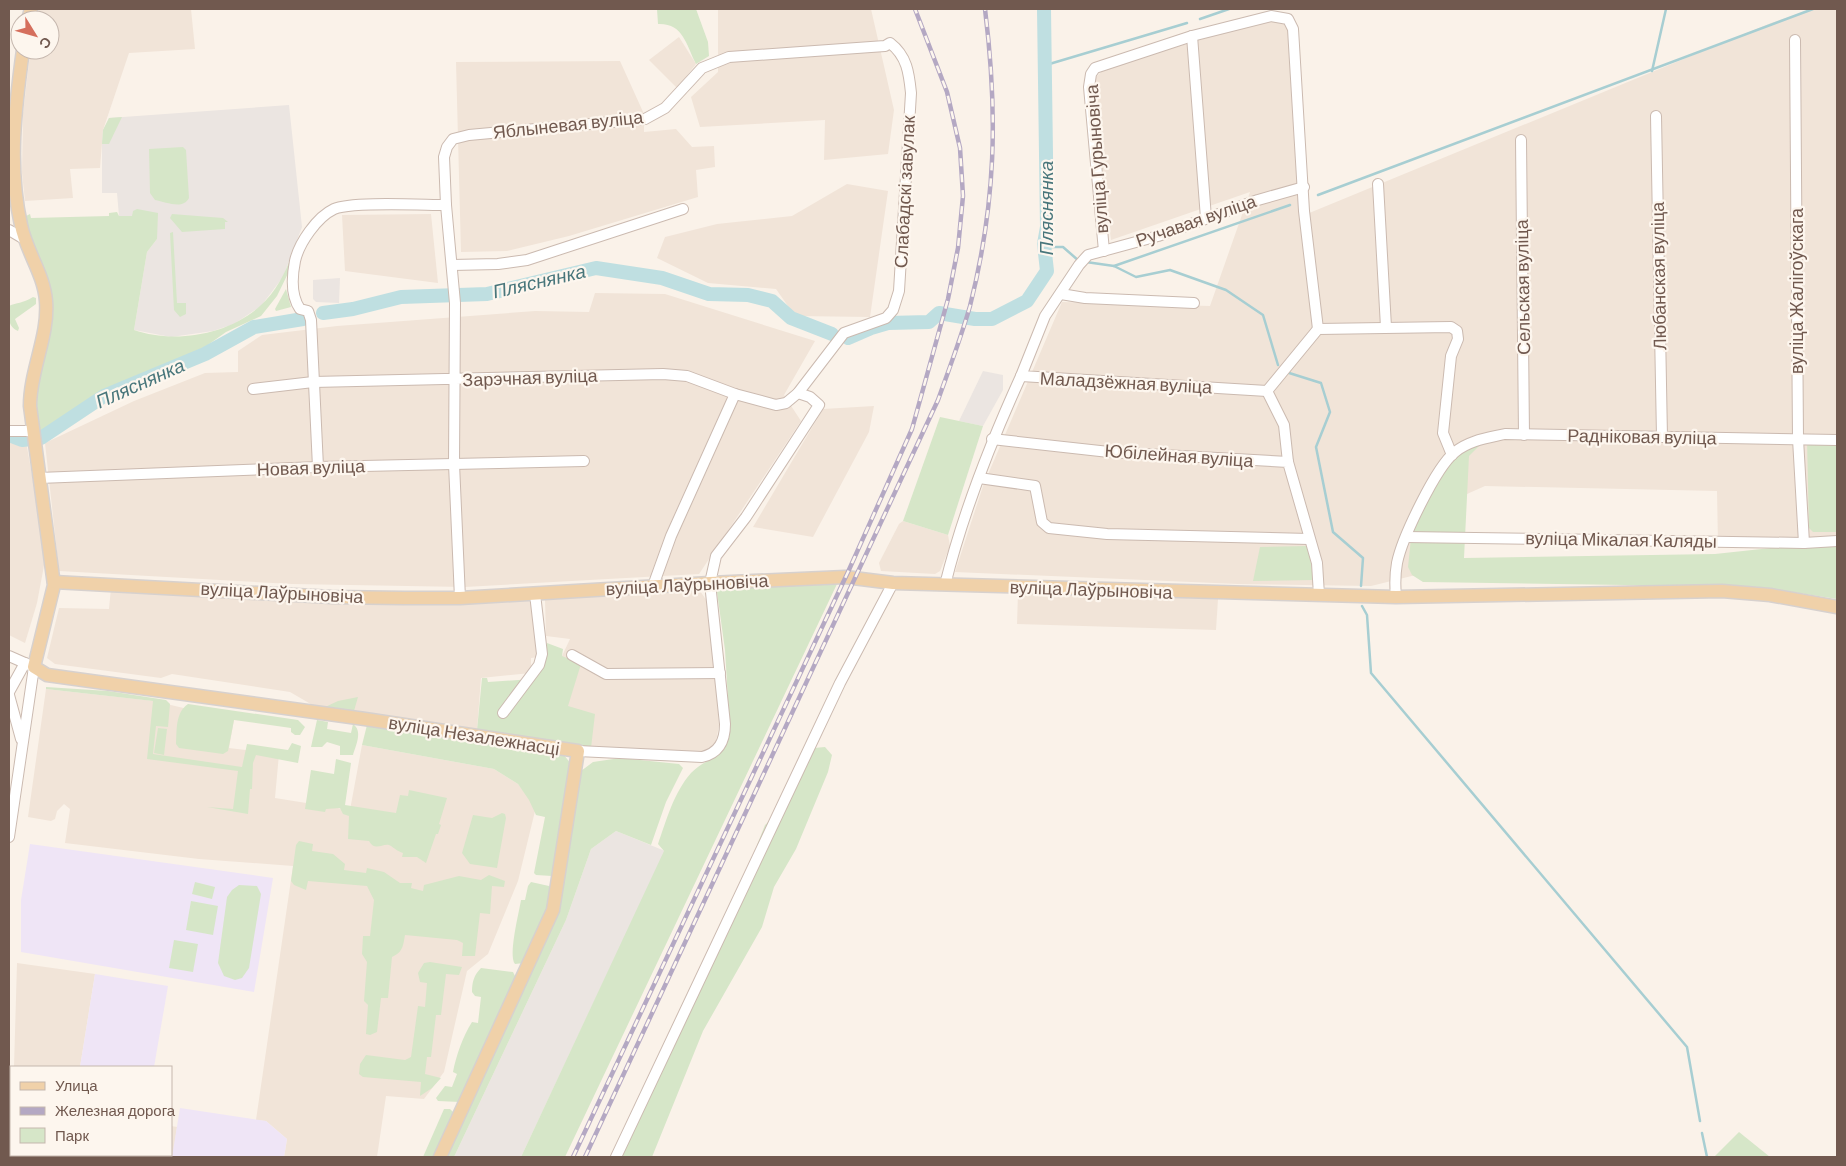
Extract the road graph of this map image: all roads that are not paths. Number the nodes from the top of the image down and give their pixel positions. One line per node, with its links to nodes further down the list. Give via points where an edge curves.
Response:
1 (1192, 36): 9 (street, via 1271,16 1288,19 1293,30); 13 (street); 16 (street, вуліца Гурыновіча, via 1096,68 1091,74 1089,87)
2 (1795, 40): 35 (street, вуліца Жалігоўскага)
3 (900, 52): 10 (street, Яблыневая вуліца, via 890,43 885,46 729,57 702,68 665,108 645,119 457,137 450,143 444,157); 28 (street, Слабадскі завулак, via 908,67 911,93 900,283 893,310 875,324 844,333)
4 (21, 60): 6 (main road)
5 (1656, 116): 33 (street, Любанская вуліца)
6 (11, 127): 11 (main road)
7 (1521, 140): 32 (street, Сельская вуліца)
8 (1378, 184): 21 (street)
9 (1304, 187): 13 (street, Ручавая вуліца); 22 (street)
10 (446, 205): 18 (street, Яблыневая вуліца); 25 (street, via 348,206 333,210 323,217 302,244 292,274 296,304 308,312 311,320)
11 (14, 209): 15 (main road)
12 (683, 209): 18 (street, via 527,260)
13 (1206, 218): 16 (street, Ручавая вуліца)
14 (9, 230): 15 (street)
15 (26, 240): 31 (main road, via 45,290 47,309 31,387)
16 (1104, 251): 17 (street, Ручавая вуліца)
17 (1088, 255): 19 (street, Маладзёжная вуліца)
18 (452, 265): 24 (street, Яблыневая вуліца, via 455,290)
19 (1061, 294): 20 (street); 23 (street, Маладзёжная вуліца, via 1044,316)
20 (1194, 303)
21 (1386, 327): 22 (street); 37 (street, via 1448,326 1457,331 1458,339 1450,356 1443,433)
22 (1318, 329): 27 (street)
23 (1021, 376): 27 (street, Маладзёжная вуліца); 34 (street)
24 (454, 380): 25 (street, Зарэчная вуліца); 29 (street, Зарэчная вуліца, via 675,374); 40 (street, Яблыневая вуліца)
25 (313, 382): 26 (street, Зарэчная вуліца); 41 (street)
26 (253, 389)
27 (1267, 391): 39 (street, via 1284,425)
28 (798, 393): 29 (street, Зарэчная вуліца, via 786,403 776,405); 49 (street, via 819,405 746,517 716,556)
29 (735, 394): 52 (street)
30 (9, 431): 31 (street)
31 (32, 432): 42 (main road)
32 (1524, 435): 33 (street, Радніковая вуліца); 37 (street, Радніковая вуліца, via 1505,434 1482,439)
33 (1662, 437): 35 (street, Радніковая вуліца)
34 (992, 439): 39 (street, Юбілейная вуліца, via 1109,452); 43 (street)
35 (1798, 439): 36 (street, Радніковая вуліца); 47 (street, вуліца Жалігоўскага)
36 (1837, 440)
37 (1452, 455): 44 (street, via 1435,477)
38 (584, 461): 40 (street, Новая вуліца)
39 (1288, 462): 45 (street)
40 (454, 464): 41 (street, Новая вуліца); 56 (street, Яблыневая вуліца)
41 (318, 467): 42 (street, Новая вуліца)
42 (39, 478): 48 (main road)
43 (979, 478): 45 (street, via 1035,486 1042,522 1049,528 1107,534); 51 (street, via 958,533)
44 (1406, 538): 47 (street, вуліца Мікалая Каляды); 55 (street, via 1397,562)
45 (1309, 539): 54 (street, via 1318,569)
46 (1837, 541): 47 (street, вуліца Мікалая Каляды)
47 (1804, 543)
48 (54, 582): 56 (main road, вуліца Лаўрыновіча, via 332,597); 60 (main road)
49 (710, 582): 50 (main road, вуліца Лаўрыновіча, via 845,577); 52 (main road, вуліца Лаўрыновіча); 61 (street)
50 (892, 583): 51 (main road, вуліца Лаўрыновіча); 68 (street, via 840,683)
51 (945, 585): 54 (main road, вуліца Лаўрыновіча)
52 (652, 586): 53 (main road, вуліца Лаўрыновіча)
53 (535, 594): 56 (main road, вуліца Лаўрыновіча); 63 (street, via 541,646 539,665)
54 (1319, 595): 55 (main road, вуліца Лаўрыновіча)
55 (1396, 597): 57 (main road, вуліца Лаўрыновіча, via 1722,590)
56 (460, 598)
57 (1837, 607)
58 (572, 655): 61 (street, via 606,674)
59 (9, 656): 60 (street)
60 (29, 665): 62 (street); 64 (street); 65 (main road, вуліца Незалежнасці, via 47,675)
61 (720, 673): 65 (street, via 725,733 720,746 712,754 702,757)
62 (9, 693): 64 (street)
63 (502, 713)
64 (22, 743): 66 (street)
65 (578, 752): 67 (main road, вуліца Незалежнасці, via 553,910)
66 (9, 838)
67 (440, 1157)
68 (616, 1157)

